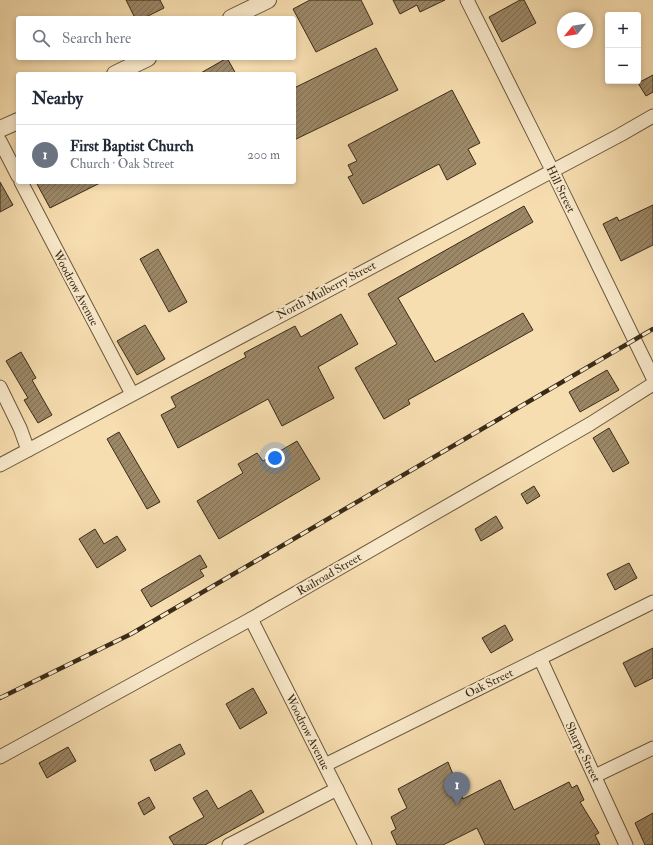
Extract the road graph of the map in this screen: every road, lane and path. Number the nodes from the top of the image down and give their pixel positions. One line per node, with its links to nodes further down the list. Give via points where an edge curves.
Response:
1 (268, 0): 3 (street)
2 (467, 0): 10 (street, Hill Street)
3 (235, 16)
4 (144, 60): 5 (street)
5 (119, 72)
6 (653, 116): 10 (street, North Mulberry Street, via 620,136)
7 (16, 122): 8 (street)
8 (0, 129)
9 (0, 141): 11 (street)
10 (552, 170): 13 (street, Hill Street); 16 (street, North Mulberry Street)
11 (16, 172)
12 (22, 184): 16 (street, Woodrow Avenue)
13 (653, 378)
14 (653, 384): 20 (street, Railroad Street, via 590,424)
15 (0, 387): 17 (street)
16 (132, 394): 17 (street, North Mulberry Street)
17 (28, 450): 18 (street, North Mulberry Street)
18 (0, 465)
19 (653, 602): 21 (street, Oak Street)
20 (251, 619): 23 (street, Railroad Street); 24 (street, Woodrow Avenue)
21 (540, 658): 24 (street, Oak Street); 25 (street, Sharpe Street)
22 (653, 748): 25 (street)
23 (0, 757)
24 (325, 765): 26 (street, Woodrow Avenue)
25 (595, 776): 29 (street, Sharpe Street)
26 (337, 789): 27 (street); 28 (street, Woodrow Avenue)
27 (229, 845)
28 (365, 845)
29 (626, 845)

